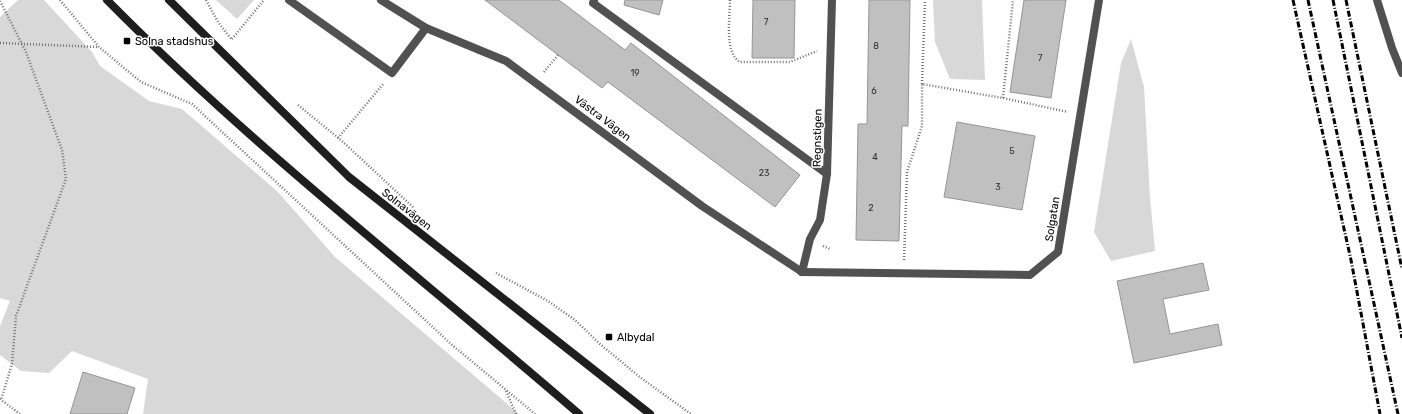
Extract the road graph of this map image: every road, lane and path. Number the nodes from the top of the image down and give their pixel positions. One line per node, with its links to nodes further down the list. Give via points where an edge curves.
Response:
1 (60, 0): 21 (path)
2 (107, 0): 42 (main road, via 205,94 264,146)
3 (206, 0): 17 (path, via 218,22)
4 (264, 0): 17 (path)
5 (289, 0): 25 (street)
6 (381, 0): 16 (street, Västra Vägen)
7 (594, 0): 32 (street, via 593,3)
8 (730, 0): 22 (path, via 730,47 736,60 790,62)
9 (832, 0): 32 (street, Regnstigen)
10 (925, 0): 27 (path)
11 (1013, 0): 28 (path)
12 (1099, 0): 30 (street, Solgatan)
13 (1377, 0): 24 (street)
14 (0, 1): 19 (path)
15 (171, 1): 43 (main road, Solnavägen, via 349,177)
16 (426, 28): 25 (street); 26 (street, Västra Vägen, via 506,61)
17 (232, 39): 20 (path)
18 (0, 43): 19 (path)
19 (22, 44): 21 (path); 38 (path, via 62,150 66,180 16,316 12,364)
20 (235, 44)
21 (99, 47): 37 (path, via 141,82 192,104 451,344)
22 (817, 51)
23 (558, 54): 26 (path)
24 (1402, 73)
25 (392, 74): 31 (path)
26 (537, 82): 36 (street, Västra Vägen, via 702,206)
27 (922, 84): 28 (path); 34 (path, via 922,126 907,172)
28 (1003, 98): 30 (path)
29 (293, 101): 31 (path)
30 (1080, 114): 36 (street, Solgatan, via 1058,252 1030,275)
31 (338, 138): 33 (path)
32 (827, 174): 36 (street, Regnstigen, via 820,220 810,239)
33 (418, 211)
34 (904, 263)
35 (490, 270): 44 (path, via 548,301 575,320 641,378)
36 (802, 272)
37 (505, 389): 40 (path); 41 (path)
38 (1, 400): 39 (path)
39 (20, 414)
40 (516, 414)
41 (535, 414)
42 (579, 414)
43 (650, 414)
44 (691, 414)

